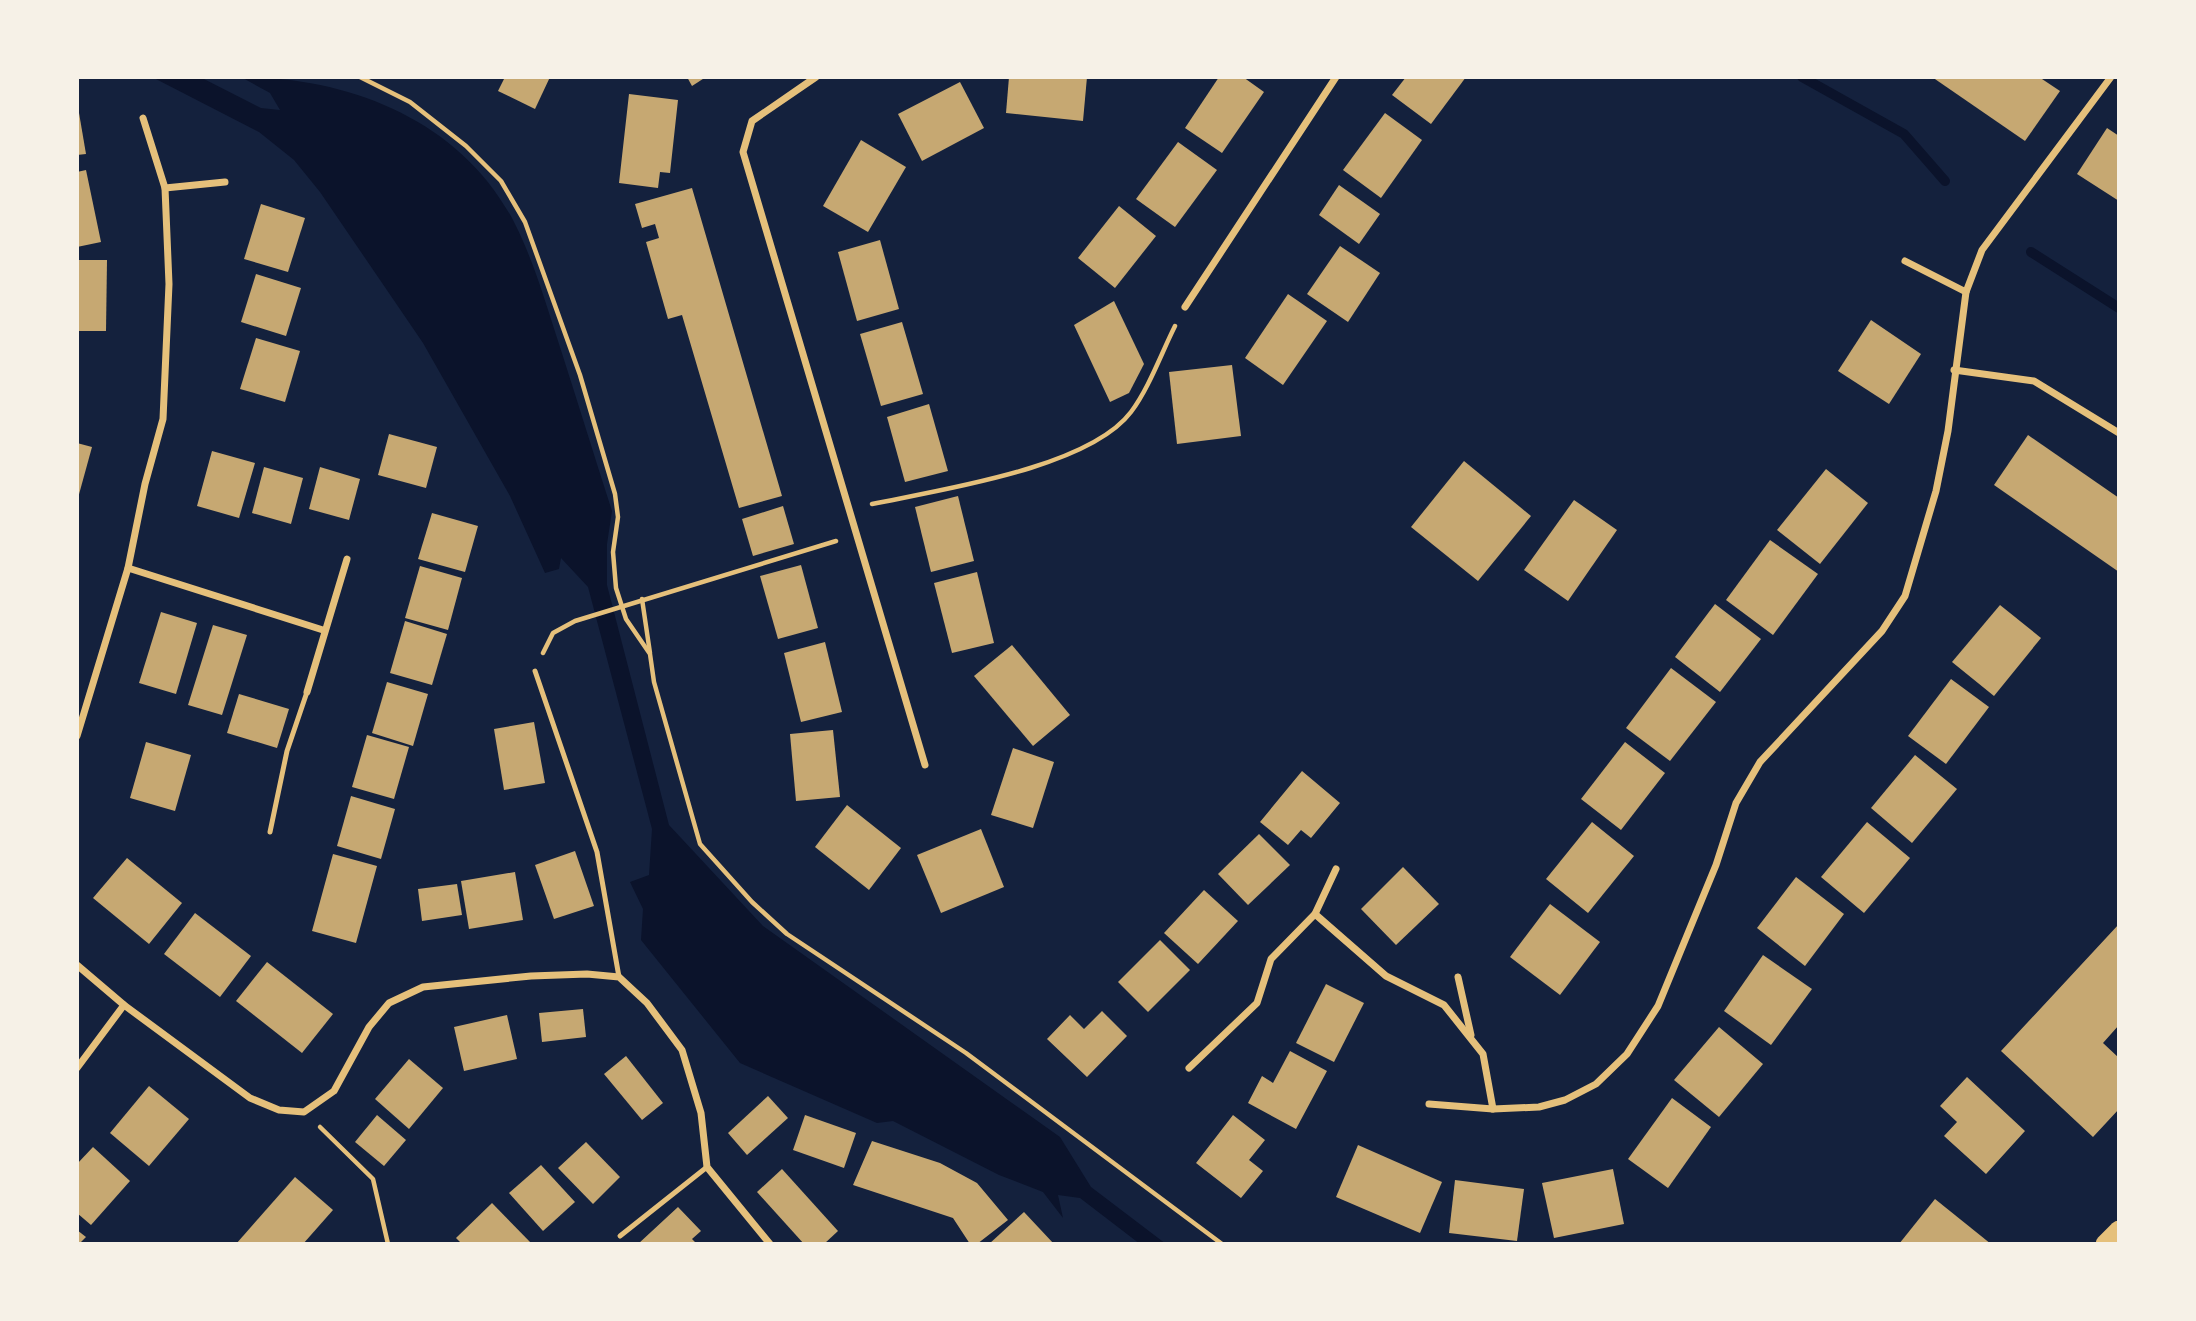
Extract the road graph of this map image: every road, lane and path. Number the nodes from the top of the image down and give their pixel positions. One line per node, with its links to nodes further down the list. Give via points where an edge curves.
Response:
1 (360, 77): 19 (path, via 410,102 466,146 501,181 525,222 580,375 615,495 615,588 626,619)
2 (816, 77): 13 (street, via 752,121 743,152)
3 (1336, 77): 10 (street)
4 (2111, 77): 9 (street, via 1982,250)
5 (143, 118): 7 (street)
6 (225, 182): 7 (street)
7 (164, 188): 16 (street, via 169,284 163,419)
8 (1905, 261): 9 (street)
9 (1966, 292): 11 (street)
10 (1185, 307): 13 (path, via 1130,413 1089,446 1003,477)
11 (1954, 370): 12 (street, via 2034,381); 35 (street, via 1936,491 1905,596 1882,631 1760,762 1736,803 1716,866 1658,1006 1627,1054 1596,1084 1539,1107)
12 (2119, 433)
13 (849, 509): 14 (street)
14 (857, 534): 17 (path); 23 (street)
15 (347, 559): 18 (street)
16 (128, 568): 18 (street); 22 (street)
17 (642, 599): 19 (path); 20 (path, via 553,633)
18 (323, 630): 21 (street)
19 (650, 654): 42 (path, via 700,844 752,902 787,934 966,1053)
20 (535, 671): 29 (lane, via 597,852)
21 (307, 692): 24 (lane, via 287,751)
22 (77, 736)
23 (925, 765)
24 (270, 832)
25 (1336, 869): 26 (street)
26 (1315, 914): 31 (street, via 1386,976 1444,1005); 33 (street, via 1271,959 1257,1003)
27 (77, 965): 30 (street)
28 (1458, 977): 31 (street)
29 (619, 978): 36 (street, via 553,975 423,988 389,1003 369,1027 334,1091); 37 (street, via 648,1003 682,1050 701,1113)
30 (124, 1005): 32 (street); 36 (street, via 250,1098 279,1110)
31 (1472, 1039): 35 (street, via 1483,1054)
32 (77, 1068)
33 (1189, 1068)
34 (1429, 1104): 35 (street)
35 (1493, 1109)
36 (304, 1112): 40 (path, via 373,1179)
37 (707, 1167): 39 (lane); 41 (street)
38 (2119, 1230): 43 (highway)
39 (620, 1236)
40 (387, 1244)
41 (770, 1244)
42 (1222, 1244)
43 (2106, 1244)

